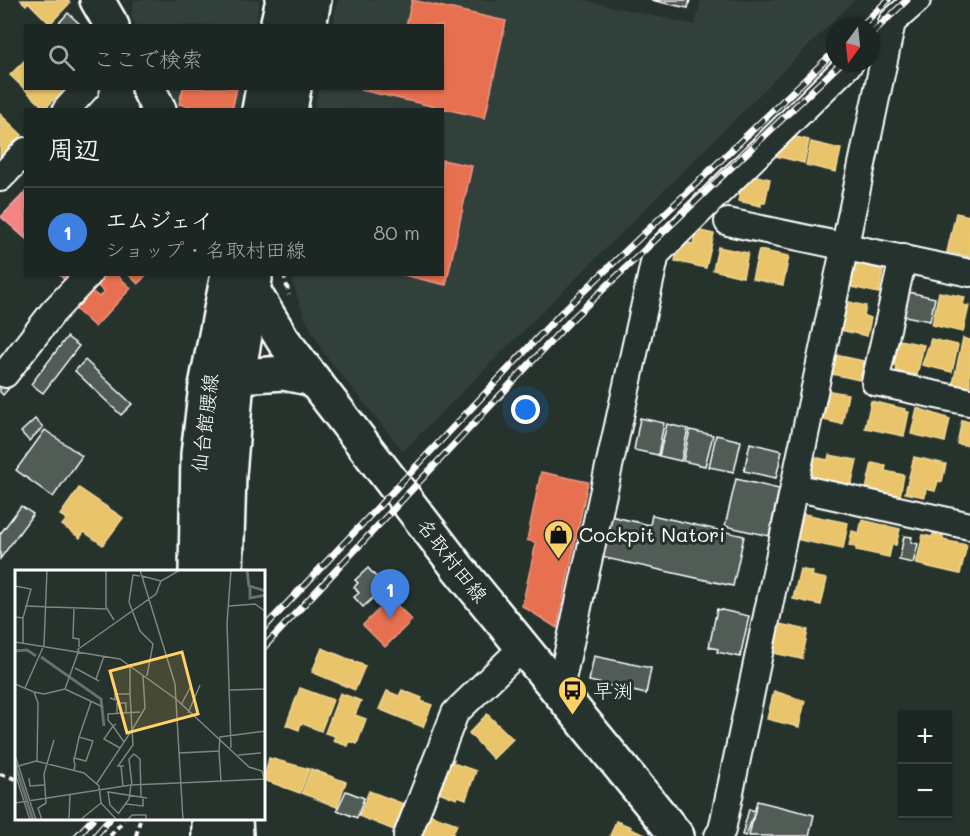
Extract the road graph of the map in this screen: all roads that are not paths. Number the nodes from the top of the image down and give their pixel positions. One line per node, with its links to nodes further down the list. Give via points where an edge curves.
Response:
1 (97, 0): 6 (main road)
2 (283, 0): 7 (main road)
3 (314, 0): 8 (main road)
4 (917, 0): 5 (street)
5 (895, 11): 9 (street); 22 (street)
6 (111, 24)
7 (278, 24)
8 (309, 24)
9 (880, 31)
10 (841, 72): 36 (street, via 656,254)
11 (84, 90): 15 (street)
12 (149, 90): 16 (main road)
13 (263, 90): 17 (main road)
14 (294, 90): 18 (main road)
15 (68, 108)
16 (158, 108)
17 (259, 108)
18 (290, 108)
19 (24, 153): 20 (street)
20 (0, 178)
21 (728, 222): 22 (street)
22 (845, 246): 23 (street); 31 (street)
23 (903, 258): 24 (street); 30 (street, via 874,382)
24 (970, 273)
25 (87, 276): 27 (street, via 53,312)
26 (245, 278): 28 (main road, 仙台館腰線); 29 (main road, 名取村田線, via 283,340); 33 (main road, 仙台館腰線, via 206,386 198,454)
27 (5, 374)
28 (238, 376): 29 (main road, via 284,373); 34 (main road, 仙台館腰線)
29 (313, 379): 35 (main road, 名取村田線)
30 (970, 402)
31 (794, 487): 32 (street); 41 (street)
32 (970, 526)
33 (196, 570)
34 (226, 570)
35 (522, 648): 36 (main road, 名取村田線); 39 (street, via 455,713)
36 (559, 693): 40 (main road, 名取村田線)
37 (235, 821): 38 (main road)
38 (236, 836)
39 (407, 836)
40 (677, 836)
41 (718, 836)

